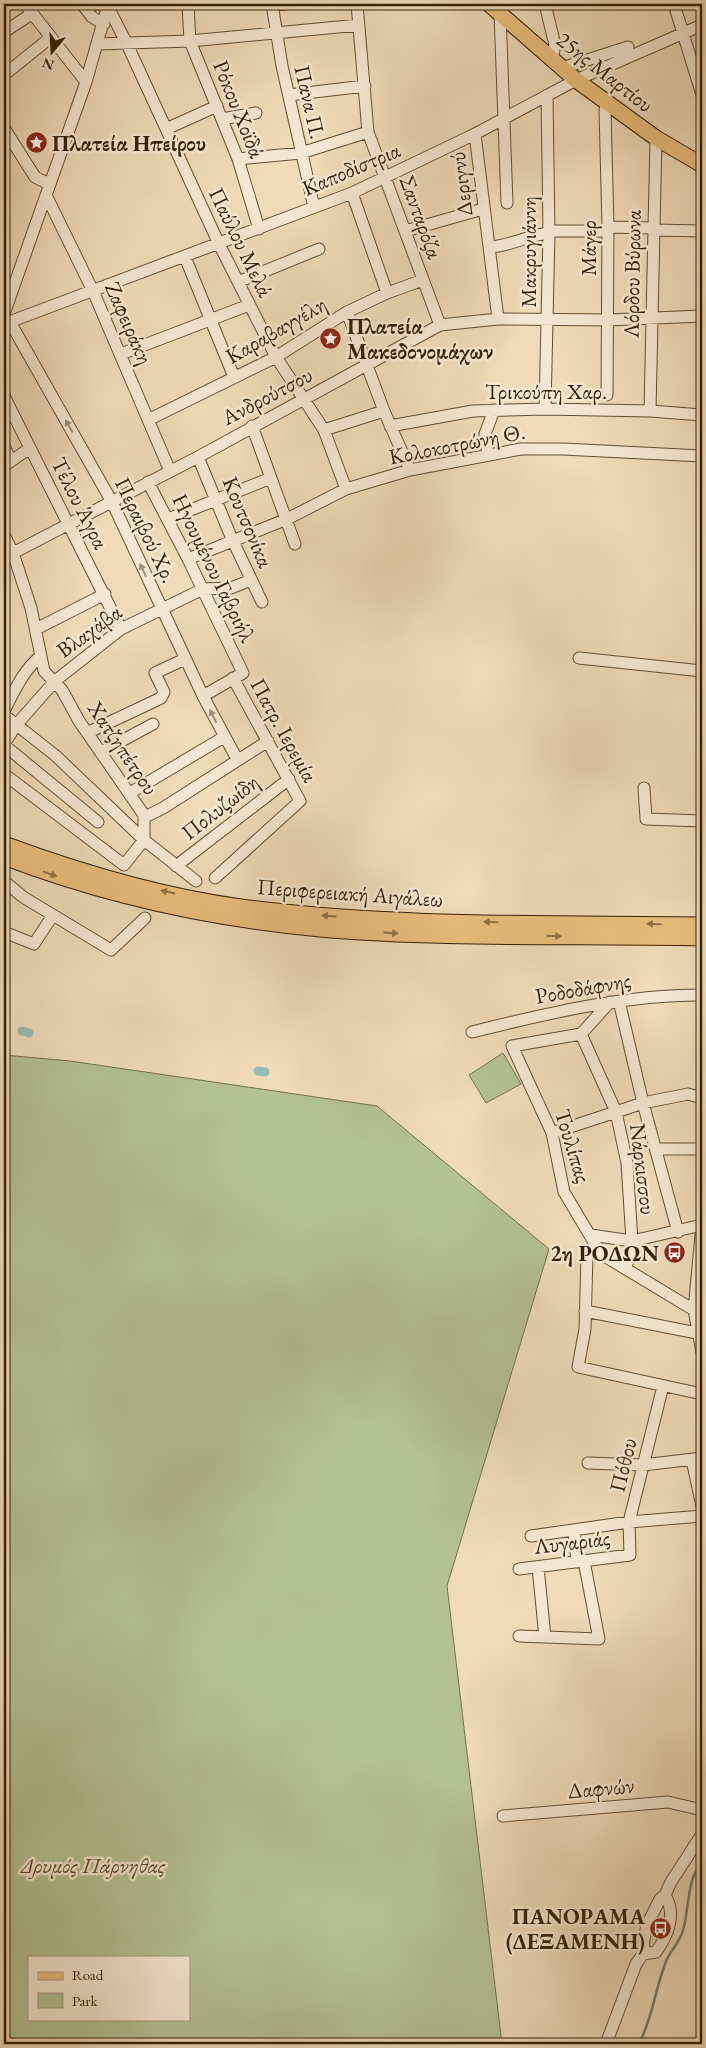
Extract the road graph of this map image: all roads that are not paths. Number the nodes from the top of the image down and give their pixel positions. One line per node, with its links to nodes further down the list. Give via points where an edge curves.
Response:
1 (25, 4): 11 (street)
2 (82, 4): 12 (street, via 92,17)
3 (188, 4): 19 (street, Ρόκου Χοϊδά)
4 (272, 4): 5 (street); 17 (street, Πανα Π.)
5 (285, 4)
6 (357, 4): 13 (street, Σανταρόζα)
7 (545, 4): 23 (street)
8 (674, 4): 16 (street)
9 (108, 5): 12 (street); 21 (street, Παύλου Μελά)
10 (495, 8): 23 (main road, 25ης Μαρτίου); 35 (street)
11 (33, 13): 15 (street); 18 (street)
12 (104, 24): 20 (street)
13 (359, 25): 17 (street); 28 (street, Σανταρόζα)
14 (702, 25): 16 (street, Καποδίστρια)
15 (4, 32)
16 (684, 33): 25 (street); 26 (street, Καποδίστρια)
17 (275, 34): 19 (street); 29 (street, Πανα Π.)
18 (50, 38): 24 (street); 27 (street)
19 (190, 41): 21 (street); 33 (street, Ρόκου Χοϊδά)
20 (98, 44): 21 (street); 27 (street)
21 (127, 44): 38 (street, Παύλου Μελά)
22 (628, 47): 23 (street)
23 (557, 64): 26 (main road, 25ης Μαρτίου)
24 (4, 74)
25 (699, 74): 31 (street)
26 (576, 80): 30 (street, Καποδίστρια); 32 (main road, 25ης Μαρτίου)
27 (86, 82): 46 (street)
28 (365, 86): 29 (street); 39 (street, Σανταρόζα)
29 (288, 95): 42 (street, Πανα Π.)
30 (548, 95): 35 (street, Καποδίστρια); 56 (street, Μακρυγιάννη)
31 (702, 95)
32 (607, 102): 41 (main road, 25ης Μαρτίου); 52 (street, Μάγερ)
33 (216, 106): 36 (street, Ρόκου Χοϊδά); 38 (street)
34 (256, 113): 36 (street)
35 (504, 117): 40 (street, Καποδίστρια); 48 (street)
36 (222, 119): 43 (street, Ρόκου Χοϊδά)
37 (4, 129): 46 (street)
38 (166, 129): 57 (street, Παύλου Μελά)
39 (368, 132): 42 (street); 45 (street, Σανταρόζα)
40 (475, 134): 45 (street, Καποδίστρια); 50 (street, Δεριγνύ)
41 (656, 138): 44 (main road, 25ης Μαρτίου); 53 (street, Λόρδου Βύρωνα)
42 (301, 153): 43 (street); 49 (street, Πανα Π.)
43 (238, 159): 51 (street, Ρόκου Χοϊδά)
44 (702, 165)
45 (386, 178): 47 (street, Καποδίστρια); 54 (street, Σανταρόζα)
46 (47, 190): 63 (street); 64 (street, Ζαφειράκη)
47 (352, 193): 49 (street, Καποδίστρια); 65 (street)
48 (507, 203)
49 (314, 207): 51 (street, Καποδίστρια)
50 (483, 209): 54 (street); 58 (street, Δεριγνύ)
51 (259, 228): 57 (street, Καποδίστρια)
52 (608, 229): 53 (street); 56 (street); 74 (street, Μάγερ)
53 (653, 229): 55 (street); 71 (street, Λόρδου Βύρωνα)
54 (405, 231): 61 (street, Σανταρόζα)
55 (702, 231)
56 (549, 232): 58 (street); 70 (street, Μακρυγιάννη)
57 (219, 244): 60 (street, Καποδίστρια); 62 (street, Παύλου Μελά)
58 (490, 247): 69 (street, Δεριγνύ)
59 (319, 249): 62 (street)
60 (185, 257): 64 (street, Καποδίστρια); 73 (street)
61 (423, 280): 65 (street, Καραβαγγέλη); 75 (street, Σανταρόζα)
62 (238, 282): 66 (street, Παύλου Μελά)
63 (8, 291): 72 (street)
64 (93, 291): 72 (street, Καποδίστρια); 76 (street, Ζαφειράκη)
65 (387, 293): 67 (street, Καραβαγγέλη)
66 (249, 305): 73 (street); 77 (street, Παύλου Μελά)
67 (346, 312): 77 (street, Καραβαγγέλη); 78 (street)
68 (702, 316): 71 (street, Ανδρούτσου)
69 (498, 319): 70 (street, Ανδρούτσου); 75 (street, Ανδρούτσου)
70 (548, 319): 74 (street, Ανδρούτσου); 83 (street, Μακρυγιάννη)
71 (651, 319): 74 (street, Ανδρούτσου); 86 (street, Λόρδου Βύρωνα)
72 (6, 320): 104 (street, Περαιβού Χρ., one-way to 72)
73 (211, 320): 76 (street); 79 (street)
74 (608, 320): 80 (street, Μάγερ)
75 (440, 325): 78 (street, Ανδρούτσου)
76 (121, 354): 88 (street, Ζαφειράκη)
77 (276, 357): 79 (street, Καραβαγγέλη); 81 (street, Παύλου Μελά)
78 (368, 365): 81 (street, Ανδρούτσου); 85 (street)
79 (234, 377): 88 (street, Καραβαγγέλη)
80 (607, 395)
81 (304, 399): 89 (street, Ανδρούτσου); 91 (street, Παύλου Μελά)
82 (5, 403): 93 (street, Τέλου Άγρα)
83 (545, 408): 84 (street, Τρικούπη Χαρ.); 86 (street, Τρικούπη Χαρ.)
84 (494, 410): 90 (street, Τρικούπη Χαρ.); 94 (street, via 485,434)
85 (384, 411): 90 (street); 91 (street)
86 (650, 411): 87 (street, Τρικούπη Χαρ.)
87 (702, 415)
88 (150, 419): 99 (street, Ζαφειράκη)
89 (252, 426): 95 (street, Ανδρούτσου); 100 (street)
90 (390, 426): 98 (street)
91 (324, 430): 102 (street, Παύλου Μελά)
92 (4, 446): 97 (street)
93 (30, 448): 97 (street); 107 (street, Τέλου Άγρα)
94 (488, 455): 96 (street, Κολοκοτρώνη Θ., via 521,449 563,449); 98 (street, Κολοκοτρώνη Θ.)
95 (198, 456): 99 (street, Ανδρούτσου); 103 (street, Κουτσονίκα)
96 (702, 456)
97 (7, 463)
98 (410, 470): 102 (street, Κολοκοτρώνη Θ.)
99 (170, 471): 101 (street, Ανδρούτσου)
100 (271, 478): 103 (street); 105 (street)
101 (148, 482): 104 (street, Ανδρούτσου); 106 (street, Ηγουμένου Γαβριήλ)
102 (346, 490): 105 (street, Κολοκοτρώνη Θ.)
103 (216, 500): 106 (street); 109 (street, Κουτσονίκα)
104 (112, 502): 107 (street, Ανδρούτσου); 117 (street, Περαιβού Χρ., one-way to 104)
105 (287, 518): 109 (street, Κολοκοτρώνη Θ.); 110 (street)
106 (168, 519): 112 (street, Ηγουμένου Γαβριήλ)
107 (68, 524): 111 (street, Ανδρούτσου); 115 (street, Τέλου Άγρα)
108 (4, 535): 111 (street, Χατζηπέτρου)
109 (232, 540): 112 (street, Κολοκοτρώνη Θ.); 113 (street, Κουτσονίκα)
110 (296, 544)
111 (14, 553): 119 (street, Χατζηπέτρου)
112 (188, 559): 114 (street, Ηγουμένου Γαβριήλ)
113 (251, 580): 114 (street, Βλαχάβα, via 230,588); 116 (street, Κουτσονίκα)
114 (203, 589): 117 (street, Βλαχάβα); 124 (street, Ηγουμένου Γαβριήλ)
115 (105, 594): 118 (street, Τέλου Άγρα); 119 (street)
116 (262, 602)
117 (162, 609): 118 (street, Βλαχάβα); 122 (street, Περαιβού Χρ.)
118 (121, 629): 125 (street, Βλαχάβα)
119 (36, 630): 120 (street, Χατζηπέτρου)
120 (41, 656): 125 (street, Χατζηπέτρου, via 44,671); 127 (street, via 24,675)
121 (579, 658): 123 (street)
122 (186, 659): 126 (street, Περαιβού Χρ.); 131 (street, via 155,673 164,692 161,698)
123 (702, 671)
124 (238, 676): 126 (street); 133 (street, Πατρ. Ιερεμία)
125 (55, 681): 129 (street, Βλαχάβα); 131 (street, Χατζηπέτρου)
126 (203, 696): 132 (street, Περαιβού Χρ., one-way to 126)
127 (4, 711)
128 (4, 715): 129 (street)
129 (17, 724): 134 (street, Βλαχάβα); 141 (street)
130 (153, 724): 135 (street)
131 (87, 733): 135 (street, Χατζηπέτρου)
132 (224, 737): 136 (street, Περαιβού Χρ.); 140 (street)
133 (268, 741): 136 (street); 138 (street, Πατρ. Ιερεμία)
134 (4, 744): 144 (street)
135 (101, 752): 140 (street, Χατζηπέτρου)
136 (237, 759): 142 (street, via 163,808 149,816)
137 (4, 774): 145 (street)
138 (289, 779): 149 (street, Πολυζωίδη); 150 (street, Πατρ. Ιερεμία, via 300,801)
139 (644, 788): 143 (street, via 646,819)
140 (130, 793): 142 (street, Χατζηπέτρου)
141 (109, 807): 144 (street); 146 (street)
142 (144, 815): 146 (street, Χατζηπέτρου)
143 (702, 821)
144 (98, 822): 145 (street)
145 (86, 837): 146 (street, via 124,865)
146 (144, 840): 149 (street)
147 (4, 844): 155 (main road, Περιφερειακή Αιγάλεω, one-way to 147, via 406,920 240,906 109,878)
148 (4, 857): 157 (main road, Περιφερειακή Αιγάλεω, one-way to 157, via 64,879 154,903 238,919 320,929 415,934)
149 (176, 866): 152 (street)
150 (215, 878)
151 (4, 880): 153 (street, via 13,890)
152 (196, 881)
153 (53, 915): 154 (street, via 111,950); 156 (street, via 34,944)
154 (145, 918)
155 (702, 925)
156 (4, 932)
157 (702, 938)
158 (702, 995): 159 (street, Ροδοδάφνης)
159 (614, 1002): 160 (street, Ροδοδάφνης); 161 (street); 163 (street)
160 (472, 1032)
161 (581, 1034): 164 (street, Νάρκισσου); 165 (street, Τουλίπας, via 512,1046)
162 (702, 1098): 163 (street, via 688,1094)
163 (643, 1104): 164 (street); 166 (street)
164 (616, 1112): 165 (street); 171 (street, Νάρκισσου, via 626,1163)
165 (552, 1133): 170 (street, Τουλίπας, via 564,1192)
166 (657, 1150): 167 (street); 169 (street)
167 (702, 1150)
168 (702, 1225): 169 (street); 173 (street)
169 (678, 1232): 171 (street)
170 (593, 1239): 171 (street); 172 (street, Τουλίπας, via 601,1254); 174 (street, via 587,1255)
171 (632, 1242): 172 (street, Νάρκισσου)
172 (626, 1269): 173 (street)
173 (694, 1310): 175 (street)
174 (586, 1311): 175 (street); 177 (street, via 578,1367)
175 (699, 1328): 176 (street)
176 (702, 1352)
177 (663, 1386): 178 (street); 181 (street, Πόθου)
178 (702, 1394)
179 (697, 1459): 181 (street); 182 (street)
180 (588, 1464): 181 (street)
181 (643, 1464): 184 (street, Πόθου)
182 (702, 1506)
183 (702, 1516): 184 (street)
184 (629, 1522): 185 (street); 187 (street, Πόθου)
185 (574, 1530): 186 (street); 188 (street)
186 (531, 1536)
187 (630, 1555): 188 (street, Λυγαριάς)
188 (581, 1562): 189 (street, Λυγαριάς); 192 (street, via 599,1639)
189 (538, 1567): 190 (street, Λυγαριάς); 192 (street)
190 (519, 1569)
191 (519, 1636): 192 (street)
192 (545, 1637)
193 (702, 1810): 194 (street, Δαφνών, via 668,1802)
194 (503, 1816)
195 (702, 1834): 196 (street)
196 (665, 1895): 197 (street, via 647,1925); 197 (street, via 671,1910 668,1934 656,1952)
197 (643, 1954): 198 (street, via 636,1964)
198 (606, 2044)

